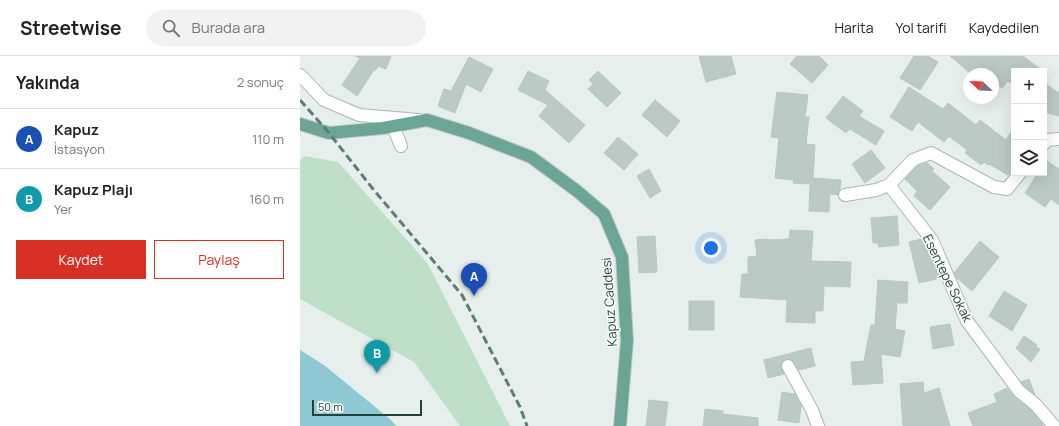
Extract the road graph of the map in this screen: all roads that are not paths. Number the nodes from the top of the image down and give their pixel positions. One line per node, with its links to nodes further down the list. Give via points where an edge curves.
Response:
1 (300, 75): 2 (street, via 324,100 359,115)
2 (427, 120): 4 (main road); 12 (main road, Kapuz Caddesi, via 531,157 604,214 622,257 627,341)
3 (300, 124): 4 (main road, via 329,133)
4 (393, 126): 7 (street)
5 (1059, 139): 6 (street)
6 (1047, 140)
7 (400, 146)
8 (1018, 176): 9 (street, via 1007,189 994,187 931,153 913,160)
9 (889, 185): 10 (street); 14 (street, Esentepe Sokak, via 932,240 967,322 1019,391 1036,405)
10 (845, 195)
11 (788, 366): 13 (street)
12 (620, 426)
13 (818, 426)
14 (1054, 426)

